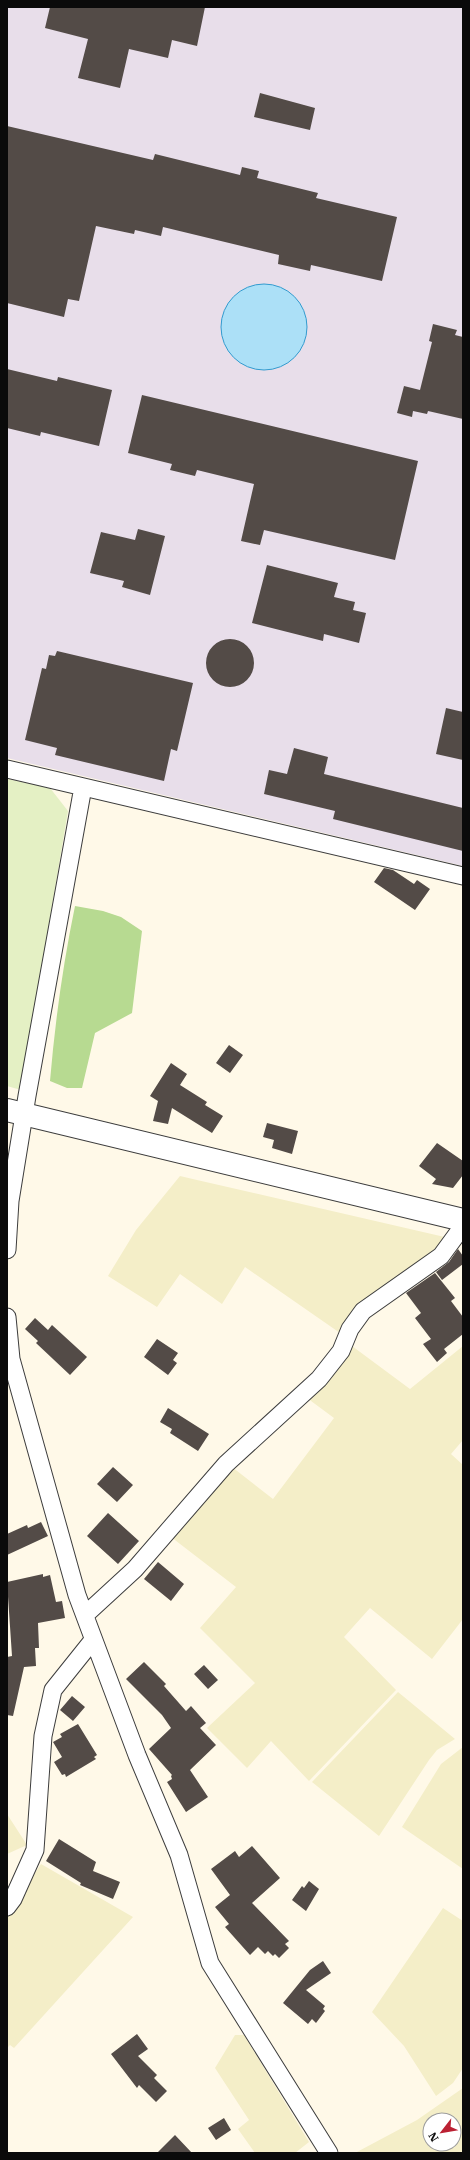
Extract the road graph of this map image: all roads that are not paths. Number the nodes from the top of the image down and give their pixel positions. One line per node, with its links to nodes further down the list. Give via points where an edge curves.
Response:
1 (7, 769): 2 (street)
2 (83, 787): 3 (street); 4 (street)
3 (463, 876)
4 (16, 1112): 5 (street); 7 (street)
5 (463, 1220)
6 (463, 1226): 9 (street, via 441,1256 363,1311 350,1328 341,1351 319,1378 226,1464 135,1569)
7 (7, 1250)
8 (7, 1317): 9 (street, via 11,1359 22,1405)
9 (85, 1615): 10 (street)
10 (93, 1640): 11 (street, via 53,1690 43,1736 35,1850 14,1899); 12 (street, via 179,1855 210,1963)
11 (7, 1907)
12 (329, 2153)

